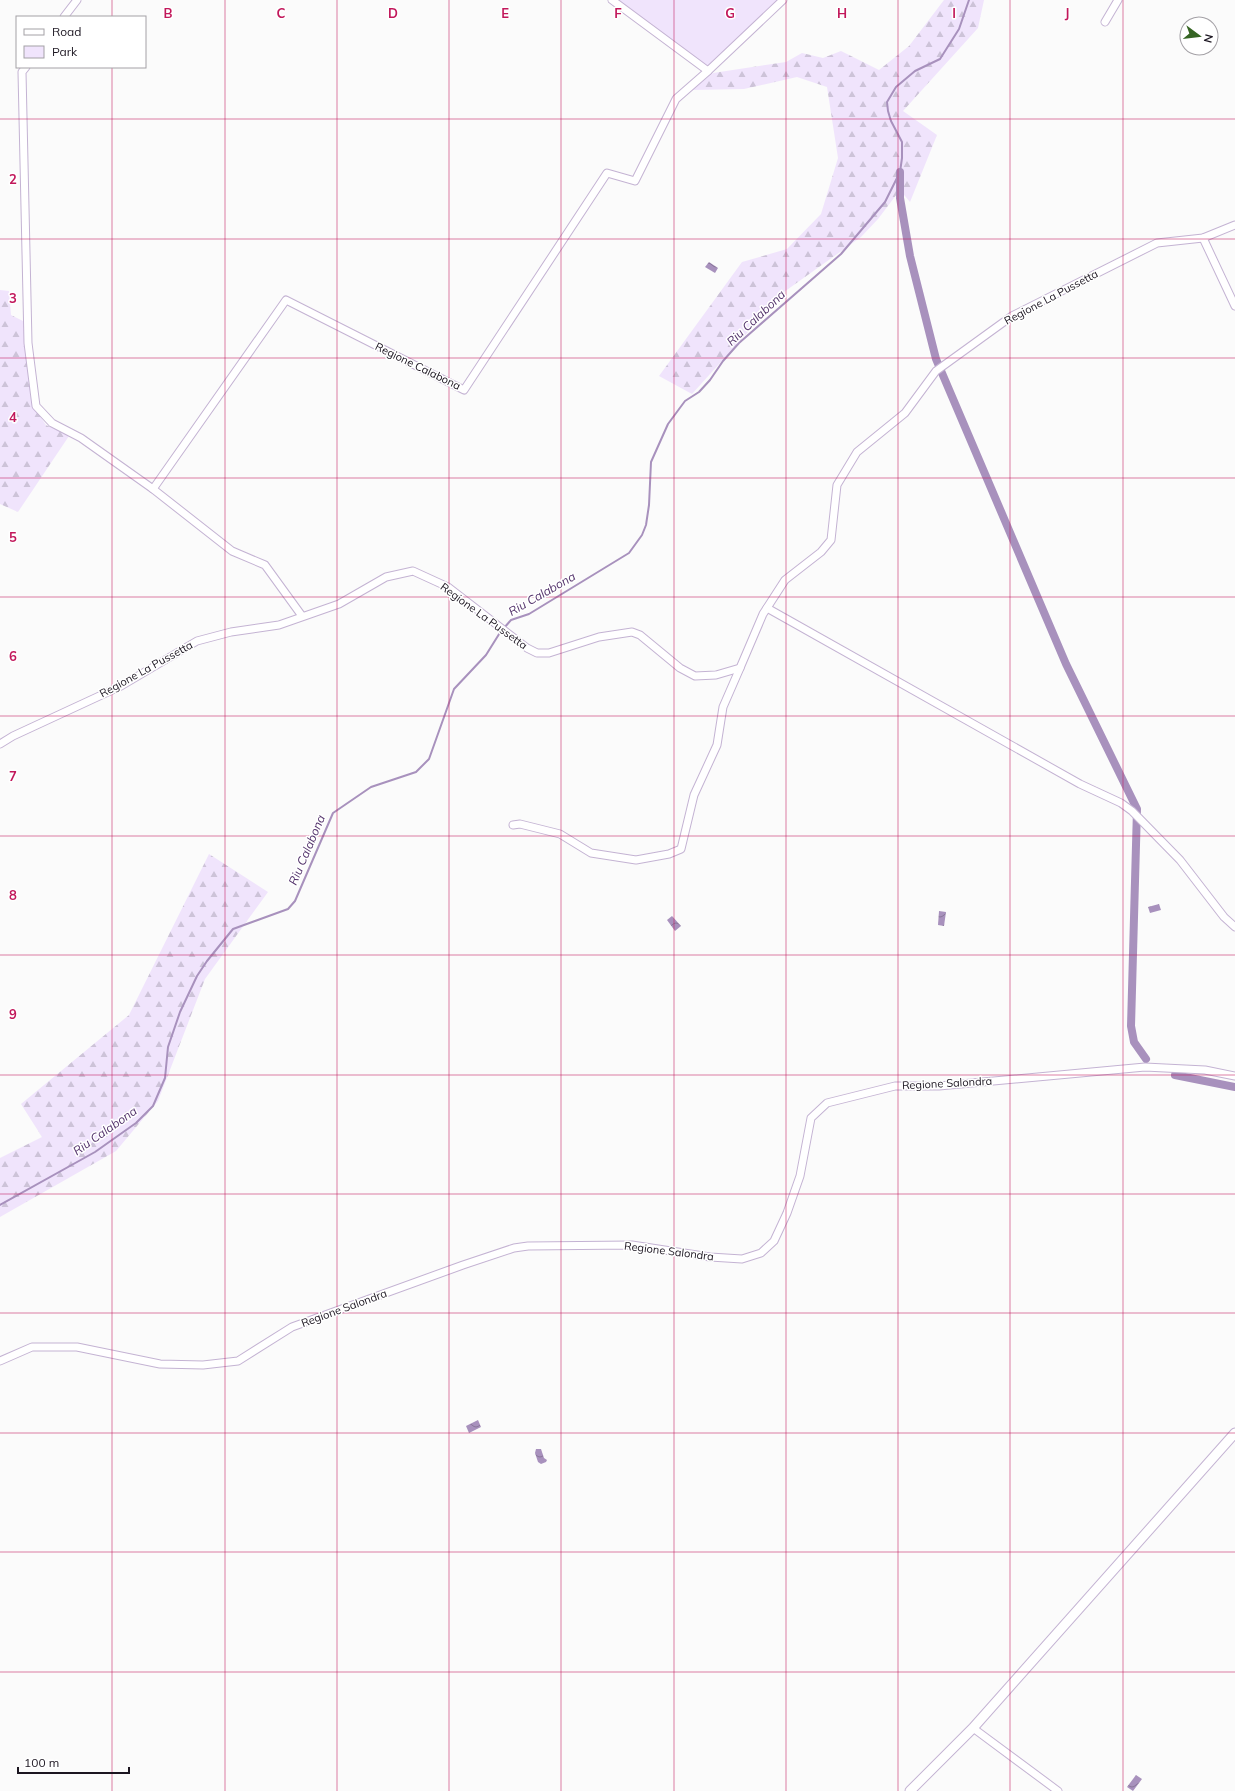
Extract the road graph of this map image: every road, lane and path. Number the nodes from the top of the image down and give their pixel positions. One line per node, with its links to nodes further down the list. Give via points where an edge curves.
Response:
1 (76, 0): 5 (street)
2 (612, 0): 8 (street)
3 (783, 0): 8 (street)
4 (1118, 0): 6 (street)
5 (65, 16)
6 (1105, 22)
7 (25, 68): 12 (street, via 22,72 28,343 36,406 52,423 81,438)
8 (708, 71): 12 (street, Regione Calabona, via 676,99 636,181 607,173 464,390 286,300)
9 (1235, 225): 10 (street, Regione La Pussetta)
10 (1202, 238): 11 (street); 13 (street, Regione La Pussetta, via 1157,243 1012,316 944,364 936,371 905,414 857,452 837,485 831,540 785,580)
11 (1235, 306)
12 (153, 489): 14 (street, via 232,551 265,564)
13 (767, 608): 15 (street, Regione La Pussetta); 18 (street, via 1080,784 1121,803 1180,860 1224,917)
14 (302, 616): 15 (street, Regione La Pussetta, via 340,604 386,577 413,571 448,587 537,653 549,653 599,637 632,632 640,635 680,668 695,676 716,675); 16 (street, Regione La Pussetta, via 279,625 231,632 197,641 121,686)
15 (740, 668): 17 (street, via 723,707 717,745 694,795 681,849 669,854 636,860 591,853 560,834 520,824)
16 (0, 744)
17 (514, 825)
18 (1235, 927)
19 (1235, 1076): 20 (street, Regione Salondra, via 1205,1070 1145,1067 938,1086 895,1086 827,1103 811,1118 800,1176 774,1241 761,1253 742,1259 710,1257 632,1245 528,1246 514,1248 463,1265 292,1328 238,1361 204,1365 160,1364 77,1347 32,1347)
20 (0, 1361)
21 (1235, 1433): 22 (main road)
22 (973, 1728): 23 (main road); 24 (street)
23 (910, 1791)
24 (1058, 1791)

